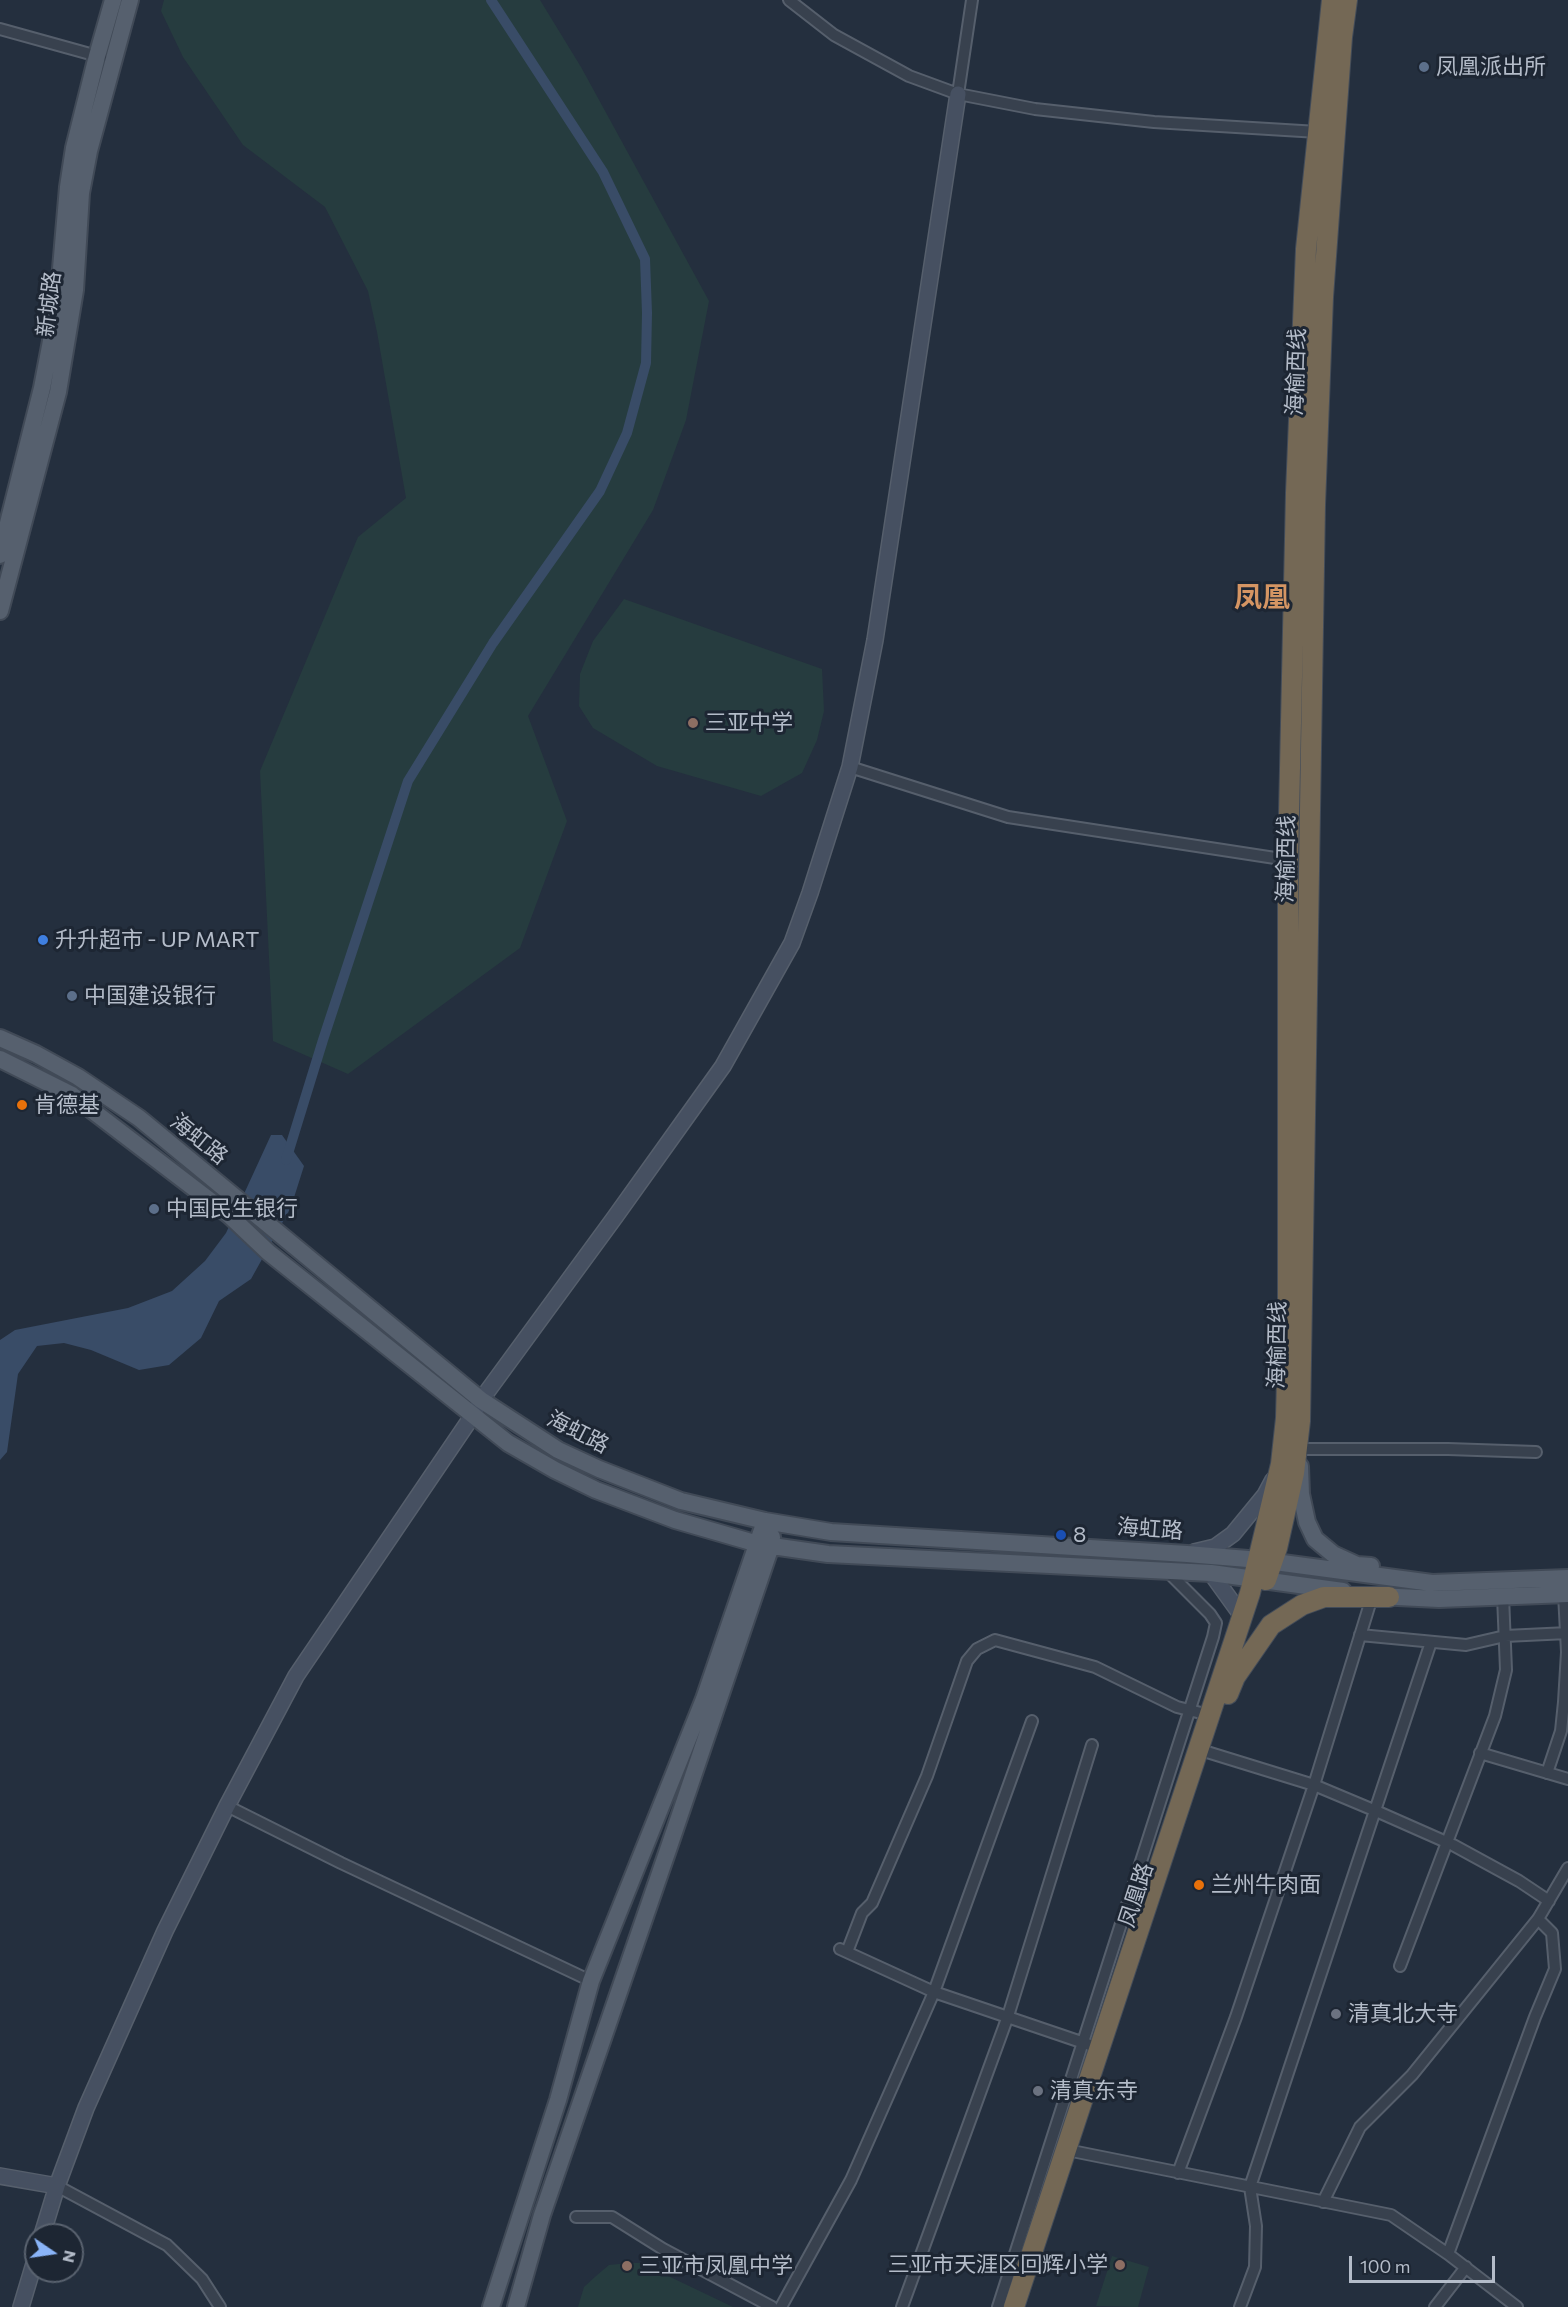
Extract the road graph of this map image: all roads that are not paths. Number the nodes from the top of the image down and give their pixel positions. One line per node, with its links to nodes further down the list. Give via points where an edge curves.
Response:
1 (113, 0): 8 (main road, 新城路)
2 (130, 0): 8 (main road, 新城路)
3 (789, 0): 9 (street, via 834,35 900,71)
4 (972, 0): 9 (street)
5 (1332, 0): 10 (highway, 海榆西线)
6 (1347, 0): 19 (highway, 海榆西线, via 1323,297 1315,506)
7 (0, 29): 8 (street)
8 (105, 58): 11 (main road, 新城路, via 74,148 51,341); 12 (main road, 新城路, via 81,194 75,290 60,383)
9 (958, 94): 10 (street, via 1035,109 1154,122); 13 (street, via 875,640)
10 (1318, 132): 14 (highway, 海榆西线, via 1304,296)
11 (0, 555)
12 (0, 611)
13 (850, 767): 14 (street, via 1008,817); 17 (street, via 792,943 723,1066)
14 (1288, 860): 22 (highway, 海榆西线, via 1288,1340)
15 (0, 1038): 17 (main road, 海虹路, via 78,1077 130,1113)
16 (0, 1059): 18 (main road, 海虹路, via 72,1095 229,1215 268,1252)
17 (481, 1400): 18 (street); 23 (main road, 海虹路, via 558,1450 599,1469 681,1501)
18 (473, 1415): 24 (main road, 海虹路, via 521,1452 596,1490 675,1520); 47 (street, via 296,1676)
19 (1300, 1421): 20 (main road); 28 (highway, 海榆西线, via 1294,1473)
20 (1300, 1449): 21 (street); 29 (main road, via 1306,1522 1315,1539 1333,1554 1357,1565)
21 (1536, 1452)
22 (1281, 1464): 25 (street, via 1265,1495 1233,1534 1215,1547); 28 (highway, 海榆西线)
23 (769, 1522): 24 (main road); 25 (main road, 海虹路, via 831,1532)
24 (764, 1545): 26 (main road, 海虹路, via 828,1554); 54 (main road); 72 (main road, via 542,2215)
25 (1187, 1554): 28 (main road, 海虹路)
26 (1168, 1572): 27 (main road, 海虹路); 38 (street, via 1195,1596 1216,1623)
27 (1211, 1573): 28 (main road, 海虹路); 33 (street)
28 (1260, 1575): 29 (main road, via 1432,1583); 32 (main road, 凤凰路); 33 (highway, 凤凰路); 39 (highway, 海榆西线)
29 (1515, 1581): 30 (main road)
30 (1566, 1589): 31 (main road, 凤凰路); 34 (street)
31 (1503, 1596): 32 (main road, 凤凰路); 36 (street)
32 (1380, 1597): 35 (street); 39 (highway, 凤凰路, via 1324,1597 1302,1605 1271,1625)
33 (1242, 1617): 39 (highway, 凤凰路)
34 (1567, 1633): 36 (street); 44 (street, via 1561,1731)
35 (1360, 1635): 37 (street); 46 (street)
36 (1505, 1636): 37 (street, via 1466,1645); 43 (street, via 1506,1670 1496,1716)
37 (1431, 1642): 48 (street)
38 (1189, 1710): 39 (street); 55 (street, via 1095,1667 995,1640 977,1649 967,1661 927,1776 872,1903 862,1913 844,1951); 57 (street)
39 (1216, 1712): 42 (highway, 凤凰路); 57 (highway, 凤凰路)
40 (1032, 1721): 55 (street)
41 (1092, 1745): 56 (street)
42 (1207, 1752): 46 (street); 58 (highway, 凤凰路)
43 (1480, 1754): 44 (street); 49 (street)
44 (1547, 1773): 45 (street)
45 (1568, 1779)
46 (1314, 1785): 48 (street); 59 (street, via 1236,2017)
47 (227, 1806): 54 (street); 61 (street, via 165,1930 86,2108)
48 (1376, 1811): 49 (street); 62 (street)
49 (1446, 1842): 51 (street); 53 (street)
50 (1568, 1868): 51 (street)
51 (1549, 1901): 52 (street)
52 (1538, 1919): 63 (street, via 1413,2075 1360,2127); 66 (street, via 1552,1934 1556,1969)
53 (1400, 1966)
54 (591, 1981): 71 (main road, via 558,2100)
55 (934, 1992): 56 (street); 74 (street, via 851,2180)
56 (1008, 2016): 57 (street); 75 (street)
57 (1091, 2046): 58 (highway, 凤凰路); 76 (street)
58 (1073, 2151): 59 (street); 77 (highway, 凤凰路); 78 (highway, 凤凰路)
59 (1178, 2173): 62 (street)
60 (0, 2176): 61 (street)
61 (57, 2186): 65 (street); 70 (street, via 167,2245 201,2279)
62 (1250, 2187): 63 (street); 79 (street, via 1256,2226 1255,2267)
63 (1323, 2202): 66 (street, via 1391,2215)
64 (576, 2217): 73 (street, via 612,2217)
65 (46, 2223)
66 (1448, 2254): 67 (street)
67 (1466, 2267): 80 (street); 81 (street)
68 (28, 2283): 69 (street)
69 (21, 2307)
70 (220, 2307)
71 (491, 2307)
72 (516, 2307)
73 (772, 2307)
74 (781, 2307)
75 (902, 2307)
76 (998, 2307)
77 (1014, 2307)
78 (1028, 2307)
79 (1240, 2307)
80 (1435, 2307)
81 (1517, 2307)

